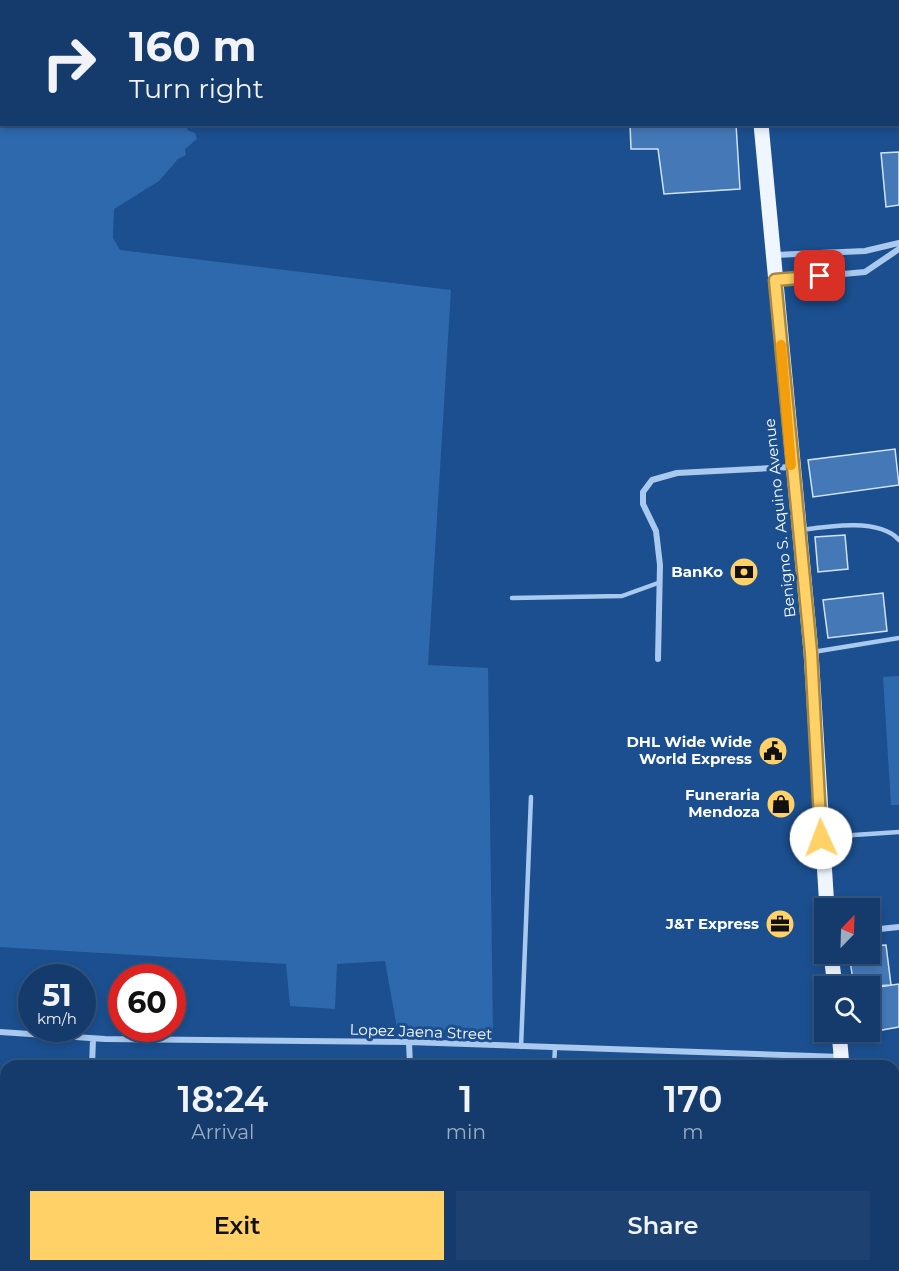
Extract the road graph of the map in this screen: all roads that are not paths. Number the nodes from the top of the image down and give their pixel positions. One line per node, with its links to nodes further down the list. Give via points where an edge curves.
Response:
1 (761, 126): 4 (main road, Benigno S. Aquino Avenue)
2 (899, 243): 4 (street, via 865,251)
3 (899, 249): 5 (street, via 866,272)
4 (773, 255): 5 (main road, Benigno S. Aquino Avenue)
5 (775, 280): 6 (main road, Benigno S. Aquino Avenue)
6 (792, 467): 7 (main road, Benigno S. Aquino Avenue); 9 (street, via 676,473 652,480 644,492 643,504 656,531)
7 (800, 531): 8 (lane, via 864,526 885,530); 12 (main road, Benigno S. Aquino Avenue)
8 (899, 540)
9 (658, 583): 10 (lane, via 622,596); 13 (street)
10 (512, 598)
11 (899, 638): 12 (lane)
12 (811, 652): 16 (main road, Benigno S. Aquino Avenue)
13 (658, 659)
14 (531, 797): 26 (lane)
15 (899, 832): 16 (lane)
16 (821, 838): 17 (main road, Benigno S. Aquino Avenue)
17 (826, 898)
18 (899, 927): 19 (street)
19 (880, 929)
20 (0, 1032): 21 (street, Lopez Jaena Street)
21 (18, 1033)
22 (96, 1039): 24 (street, Lopez Jaena Street)
23 (93, 1042): 28 (street)
24 (408, 1042): 26 (street, Lopez Jaena Street); 29 (street)
25 (840, 1042): 32 (main road)
26 (521, 1047): 27 (street, Lopez Jaena Street)
27 (555, 1048): 30 (lane); 31 (street, Lopez Jaena Street)
28 (92, 1060)
29 (410, 1060)
30 (554, 1060)
31 (801, 1060)
32 (842, 1060)

